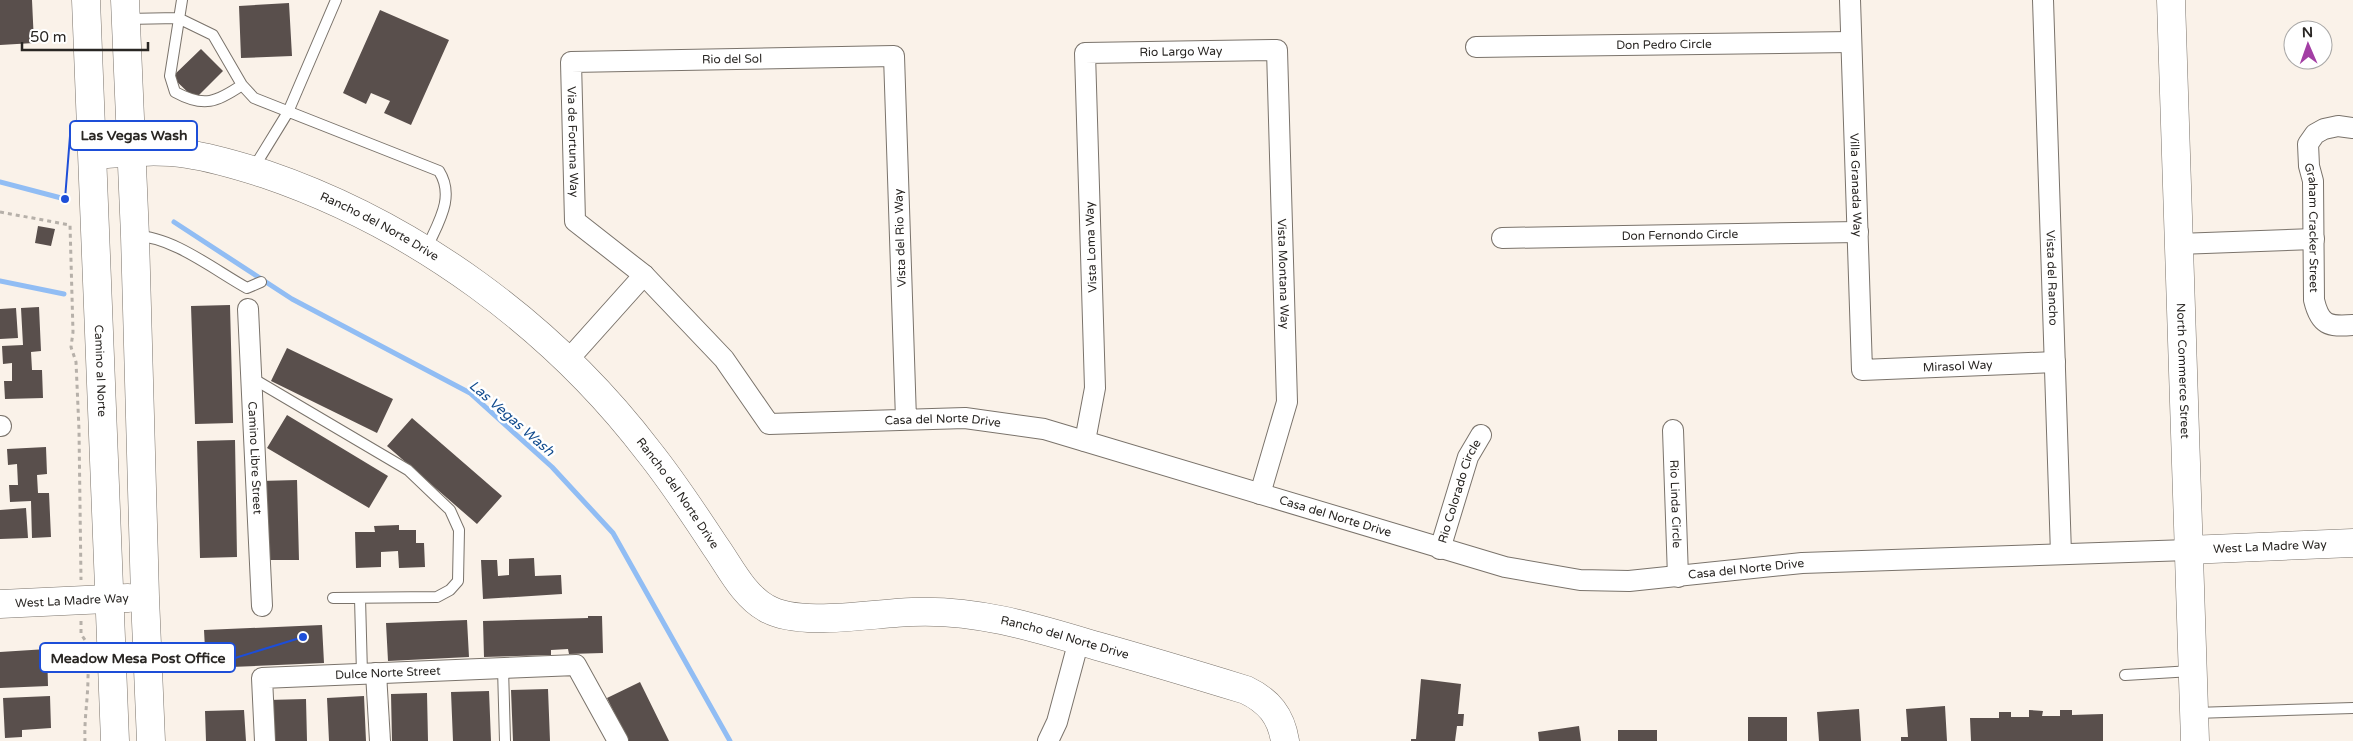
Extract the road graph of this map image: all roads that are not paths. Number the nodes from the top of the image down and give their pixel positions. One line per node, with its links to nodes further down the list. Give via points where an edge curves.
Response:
1 (86, 0): 19 (main road, Camino al Norte)
2 (182, 0): 8 (lane)
3 (336, 0): 16 (lane)
4 (1850, 0): 9 (street, Villa Granada Way)
5 (2043, 0): 33 (street, Vista del Rancho)
6 (2170, 0): 26 (main road, North Commerce Street)
7 (125, 10): 8 (lane); 18 (main road)
8 (178, 18): 15 (lane, via 213,36); 15 (lane, via 170,76 175,92 201,103 223,98)
9 (1851, 42): 10 (street, Don Pedro Circle); 22 (street, Villa Granada Way)
10 (1476, 46)
11 (1277, 50): 12 (street, Rio Largo Way); 40 (street, Vista Montana Way, via 1287,402)
12 (1085, 53): 39 (street, Vista Loma Way, via 1095,388)
13 (894, 56): 14 (street, Rio del Sol); 36 (street, Vista del Rio Way)
14 (571, 62): 21 (street, Via de Fortuna Way)
15 (242, 84): 16 (lane, via 254,98)
16 (288, 112): 20 (lane); 27 (lane, via 439,171 446,183 446,201)
17 (2353, 128): 25 (street, Graham Cracker Street, via 2338,126 2324,129 2315,134 2308,144 2313,181)
18 (131, 153): 19 (main road, Rancho del Norte Drive); 20 (main road, Rancho del Norte Drive, via 185,153); 23 (main road)
19 (93, 154): 49 (main road, Camino al Norte)
20 (252, 170): 27 (main road, Rancho del Norte Drive, via 362,214)
21 (575, 221): 28 (street, Casa del Norte Drive)
22 (1858, 232): 24 (street, Don Fernondo Circle); 34 (street, Villa Granada Way)
23 (135, 236): 29 (lane, via 150,236 169,244 247,288); 46 (main road)
24 (1502, 238)
25 (2314, 239): 26 (street); 31 (street, Graham Cracker Street, via 2314,300 2318,316 2324,322)
26 (2178, 244): 43 (main road, North Commerce Street)
27 (426, 251): 32 (main road, Rancho del Norte Drive, via 514,314)
28 (644, 275): 32 (street); 36 (street, Casa del Norte Drive, via 724,358 769,424)
29 (261, 282)
30 (248, 309): 35 (street, Camino Libre Street)
31 (2353, 325)
32 (567, 361): 52 (main road, Rancho del Norte Drive, via 646,448 744,588 766,609 791,618 916,611 969,614 1019,622)
33 (2055, 362): 34 (street, Mirasol Way); 44 (street, Vista del Rancho)
34 (1862, 370)
35 (252, 378): 48 (lane, via 408,470 450,510 459,530 458,581 450,590 437,597); 51 (street, Camino Libre Street)
36 (906, 419): 39 (street, Casa del Norte Drive, via 965,418 1044,429)
37 (1673, 430): 45 (street, Rio Linda Circle)
38 (1481, 435): 42 (street, Rio Colorado Circle, via 1468,457)
39 (1085, 441): 40 (street, Casa del Norte Drive)
40 (1260, 494): 42 (street, Casa del Norte Drive)
41 (2353, 544): 43 (main road, West La Madre Way)
42 (1440, 549): 45 (street, Casa del Norte Drive, via 1505,568 1580,580)
43 (2188, 550): 44 (street, Casa del Norte Drive); 54 (main road, North Commerce Street)
44 (2061, 554): 45 (street, Casa del Norte Drive, via 1802,563)
45 (1678, 578)
46 (145, 598): 49 (main road, West La Madre Way); 60 (main road)
47 (333, 598): 48 (lane)
48 (360, 598): 55 (lane)
49 (110, 599): 50 (main road, West La Madre Way); 59 (main road, Camino al Norte)
50 (0, 604)
51 (262, 606)
52 (1080, 640): 65 (street, via 1057,722); 66 (main road, Rancho del Norte Drive, via 1257,695 1276,715)
53 (503, 668): 55 (street, Dulce Norte Street); 63 (lane); 64 (street, Dulce Norte Street, via 576,665)
54 (2192, 671): 56 (lane); 58 (main road, North Commerce Street)
55 (369, 673): 61 (street, Dulce Norte Street, via 262,678); 62 (street)
56 (2125, 675)
57 (2353, 708): 58 (lane)
58 (2194, 713): 67 (main road, North Commerce Street)
59 (115, 741)
60 (152, 741)
61 (265, 741)
62 (380, 741)
63 (504, 741)
64 (618, 741)
65 (1048, 741)
66 (1285, 741)
67 (2195, 741)

